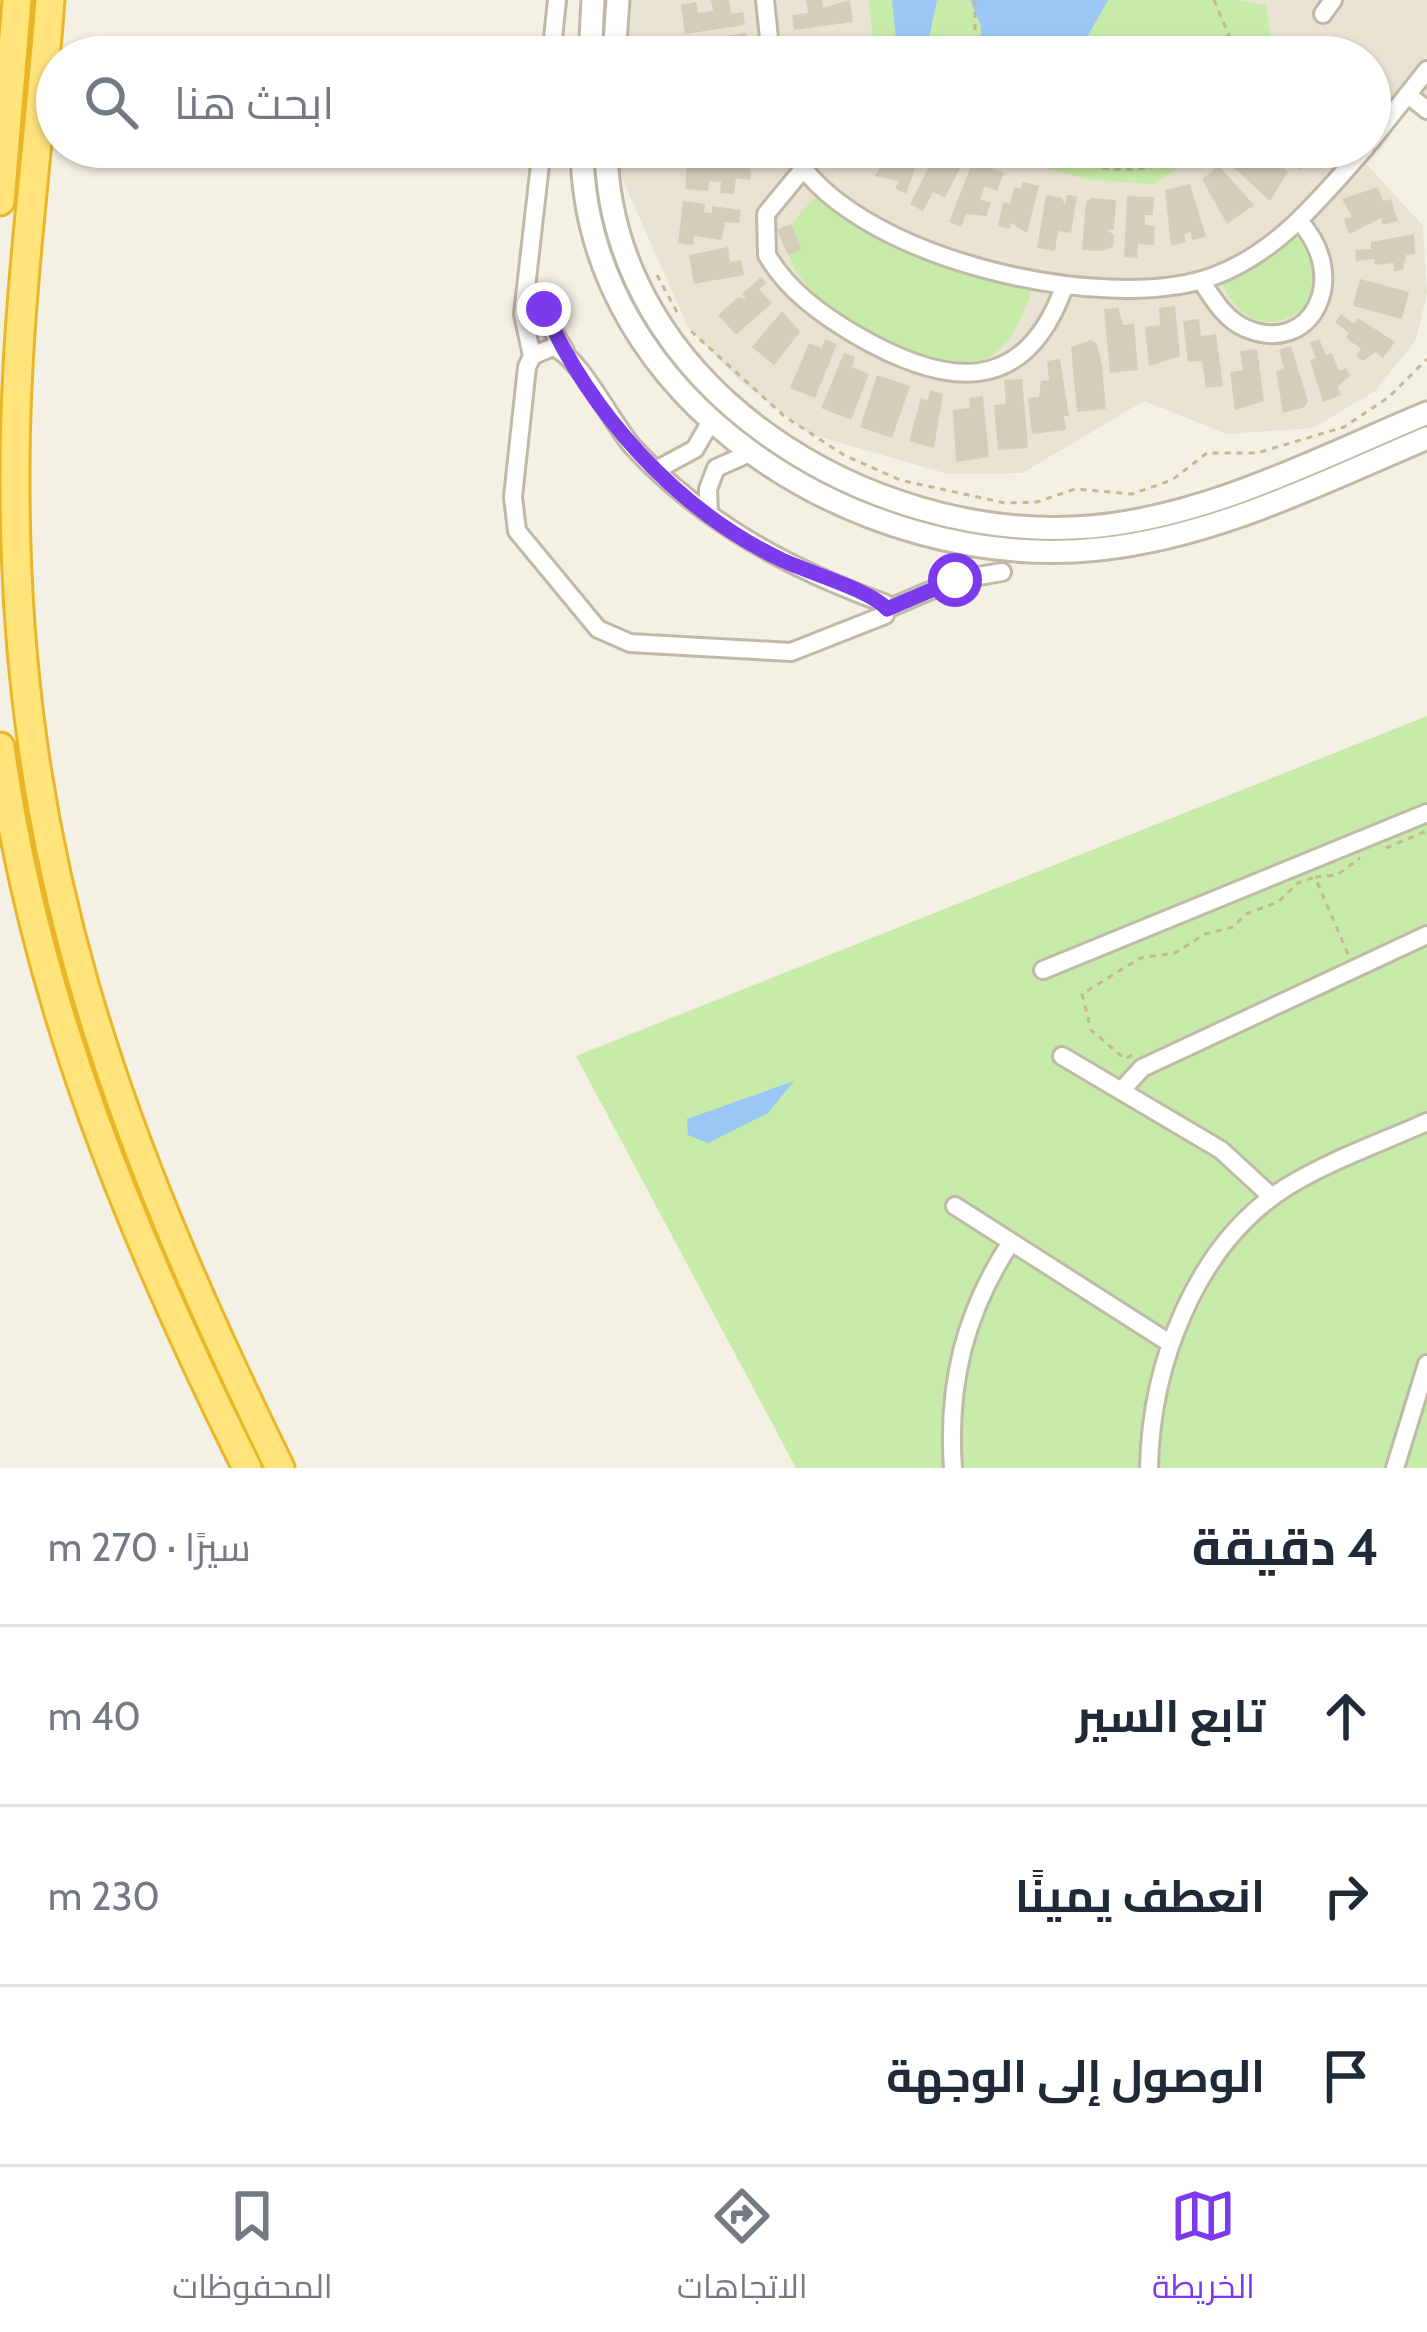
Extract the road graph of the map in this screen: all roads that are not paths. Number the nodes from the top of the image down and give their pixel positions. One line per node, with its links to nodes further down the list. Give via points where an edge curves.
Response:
1 (17, 0): 22 (highway)
2 (50, 0): 7 (highway)
3 (557, 0): 8 (street)
4 (593, 0): 9 (street)
5 (618, 0): 10 (street)
6 (765, 0): 11 (street)
7 (47, 36)
8 (553, 36)
9 (591, 36)
10 (615, 36)
11 (769, 36)
12 (1427, 70): 13 (street)
13 (1408, 95): 14 (street); 15 (street)
14 (1427, 110)
15 (1391, 116)
16 (36, 154): 52 (highway, via 19,340 17,594 40,815 106,1066 152,1191)
17 (540, 168): 26 (street)
18 (585, 168): 30 (street, via 591,218 619,295 661,364)
19 (607, 168): 29 (street, via 623,247 650,306 688,359 787,448 849,484 916,509 1022,528 1123,522 1234,493)
20 (1347, 168): 23 (street)
21 (803, 169): 25 (street, via 848,207 922,246); 25 (street, via 766,214 767,255 824,314 894,355 944,372 993,370 1035,344)
22 (0, 201)
23 (1299, 221): 24 (street, via 1261,253); 24 (street, via 1326,266 1322,296 1304,321 1275,332 1245,328)
24 (1201, 281): 25 (street, via 1143,290)
25 (1064, 287)
26 (527, 288): 27 (street); 28 (street)
27 (565, 351): 28 (street); 33 (street)
28 (532, 356): 38 (street, via 513,514 525,547 584,618 630,643 777,652 805,650)
29 (1427, 413)
30 (712, 419): 32 (street); 33 (street, via 695,449)
31 (1427, 438): 32 (street, via 1216,523 1126,546 1064,551 971,546 905,531 804,488)
32 (752, 452): 34 (street, via 716,469)
33 (656, 470): 34 (street)
34 (709, 514): 36 (street, via 776,558)
35 (1002, 572): 37 (street, via 955,580)
36 (850, 590): 37 (street); 38 (street)
37 (887, 609): 38 (street)
38 (851, 629)
39 (0, 747): 51 (highway, via 32,923 77,1080 177,1325)
40 (1427, 813): 42 (street)
41 (1427, 935): 44 (street, via 1147,1066)
42 (1043, 970)
43 (1062, 1056): 44 (street)
44 (1121, 1091): 46 (street, via 1236,1160)
45 (1427, 1122): 46 (street)
46 (1272, 1197): 49 (street, via 1218,1253)
47 (956, 1206): 48 (street)
48 (1011, 1242): 49 (street); 53 (street, via 959,1355)
49 (1171, 1344): 54 (street)
50 (1427, 1364): 55 (street)
51 (248, 1468)
52 (280, 1468)
53 (953, 1468)
54 (1149, 1468)
55 (1395, 1468)

